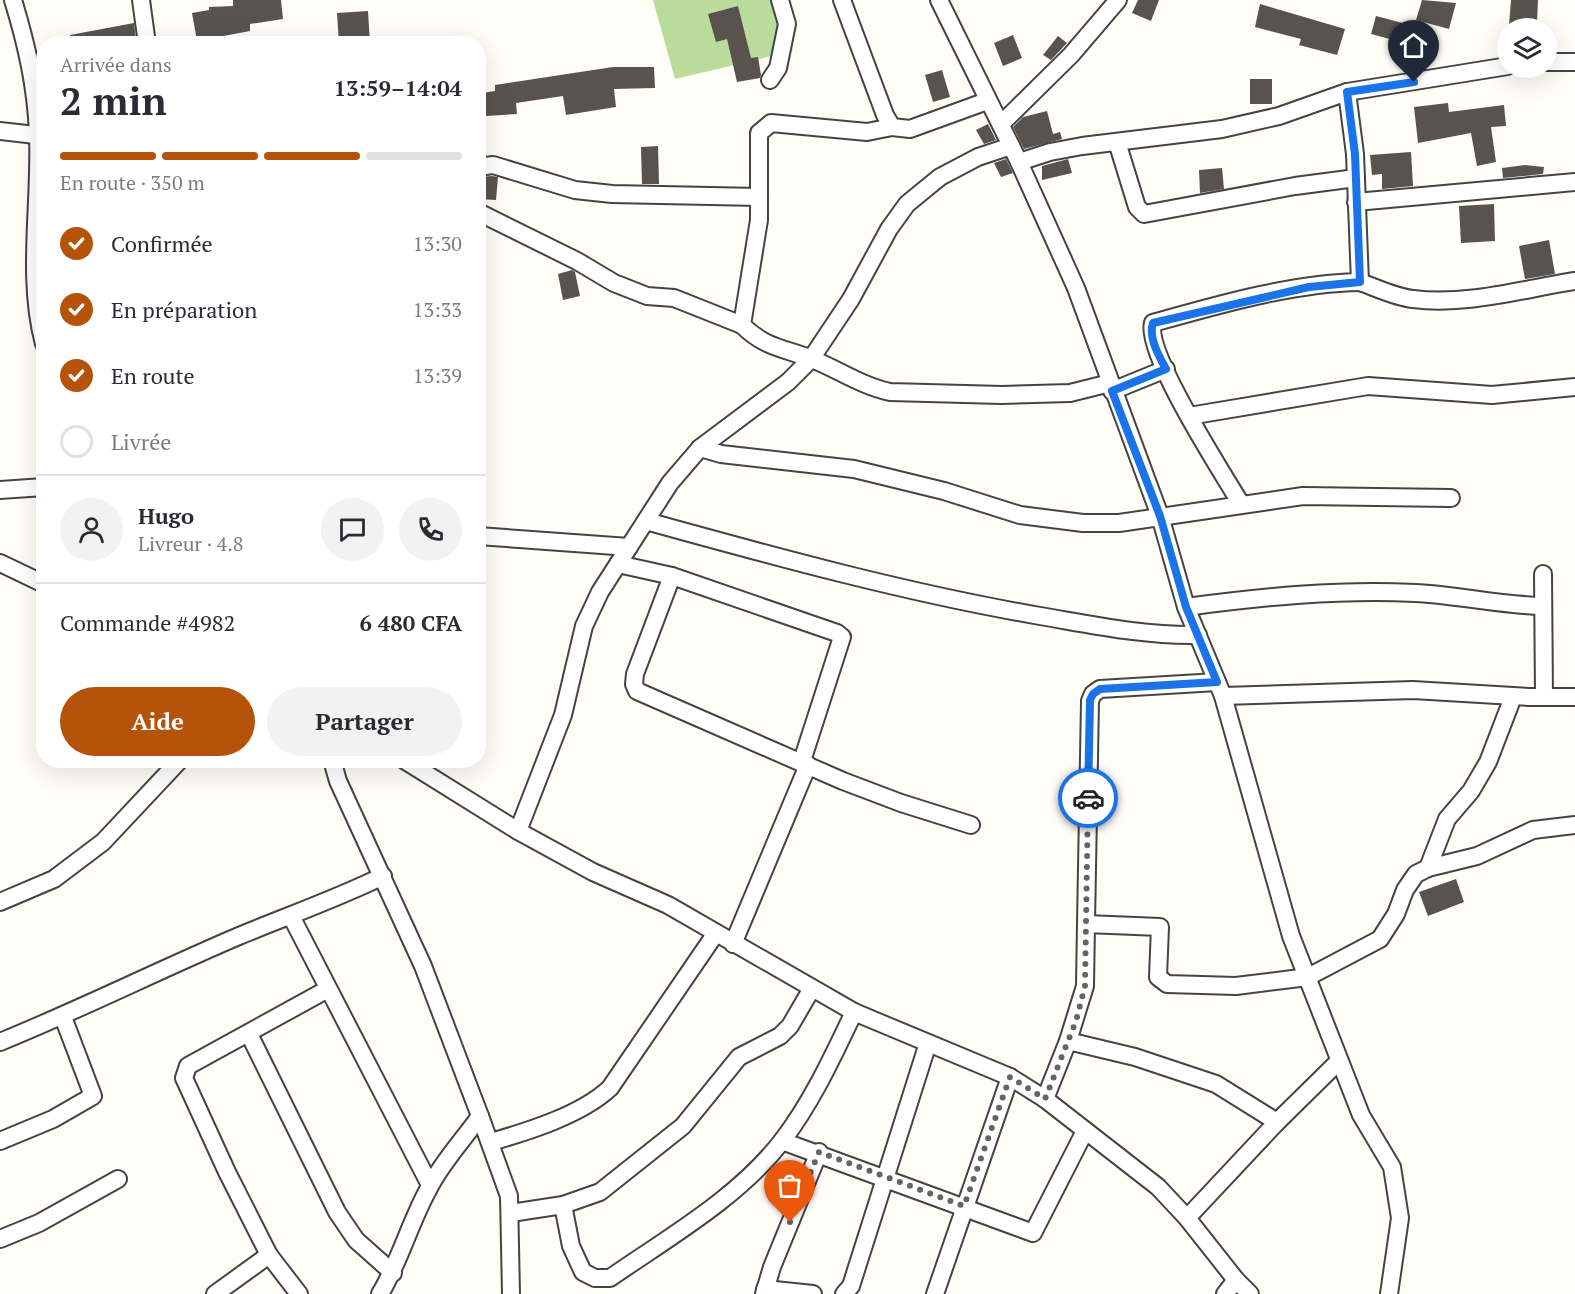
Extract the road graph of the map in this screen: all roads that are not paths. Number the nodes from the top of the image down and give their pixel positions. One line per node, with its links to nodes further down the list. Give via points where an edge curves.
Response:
1 (13, 0): 13 (street, via 31,61)
2 (141, 0): 7 (street)
3 (780, 0): 11 (street, via 787,24 778,68)
4 (842, 0): 16 (street)
5 (939, 0): 14 (street)
6 (1118, 0): 15 (street, via 1071,56)
7 (146, 36)
8 (1557, 62): 9 (street)
9 (1575, 62)
10 (1497, 68): 12 (street)
11 (770, 80)
12 (1347, 92): 19 (street, via 1251,123); 23 (street)
13 (36, 98)
14 (987, 101): 15 (street); 16 (street, via 910,129)
15 (1001, 124): 20 (street)
16 (892, 127): 25 (street, via 867,132 771,123 759,133)
17 (0, 130): 18 (street)
18 (36, 135)
19 (1117, 142): 21 (street, via 1050,152); 23 (street, via 1137,207 1144,214)
20 (1011, 146): 21 (street); 31 (street, via 978,157 940,177 907,204)
21 (1019, 162): 33 (street, via 1076,288)
22 (486, 166): 25 (street, via 575,190)
23 (1356, 178): 26 (street)
24 (1575, 182): 26 (street)
25 (759, 197): 30 (street, via 759,220)
26 (1356, 202): 29 (street)
27 (486, 216): 30 (street, via 614,283 647,296 674,298)
28 (1575, 281): 29 (street, via 1437,300 1412,299)
29 (1360, 282): 32 (street, via 1309,287 1153,323 1156,351)
30 (742, 325): 31 (street, via 762,343)
31 (811, 359): 33 (street, via 873,388 903,393 1070,393); 36 (street, via 773,394)
32 (1166, 369): 33 (street); 35 (street)
33 (1111, 387): 41 (street)
34 (1575, 387): 35 (street, via 1492,395 1368,386)
35 (1189, 416): 40 (street)
36 (700, 448): 41 (street, via 854,470 945,491 1020,515 1083,523 1119,523); 42 (street, via 670,483)
37 (36, 488): 38 (street)
38 (0, 490)
39 (1451, 498): 40 (street, via 1302,496)
40 (1241, 504): 41 (street)
41 (1160, 516): 51 (street)
42 (646, 521): 44 (street); 52 (street, via 972,604 1122,631)
43 (486, 537): 44 (street)
44 (629, 547): 46 (street)
45 (0, 563): 49 (street)
46 (618, 564): 48 (street); 63 (street, via 584,626 563,715)
47 (1543, 574): 50 (street)
48 (672, 576): 57 (street, via 635,674 637,691); 57 (street, via 842,637)
49 (36, 580)
50 (1542, 606): 51 (street, via 1365,592); 55 (street)
51 (1186, 607): 52 (street)
52 (1198, 635): 53 (street)
53 (1220, 689): 54 (street, via 1413,690); 68 (street, via 1100,689 1093,694); 71 (street, via 1291,936)
54 (1513, 697): 55 (street); 64 (street, via 1488,762 1471,791 1447,819)
55 (1544, 697): 56 (street)
56 (1575, 697)
57 (805, 763): 61 (street, via 901,803); 70 (street)
58 (172, 768): 66 (street, via 103,842 54,879)
59 (334, 768): 65 (street)
60 (417, 768): 63 (street)
61 (971, 825)
62 (1575, 825): 64 (street, via 1533,830 1477,856)
63 (518, 831): 69 (street)
64 (1428, 868): 71 (street, via 1411,880 1380,939)
65 (383, 876): 67 (street); 83 (street, via 423,966)
66 (0, 902)
67 (291, 916): 72 (street); 75 (street)
68 (1086, 924): 71 (street, via 1160,927 1158,976 1167,984 1236,986); 77 (street, via 1085,986)
69 (716, 933): 70 (street); 88 (street, via 600,1098 535,1129)
70 (733, 944): 73 (street)
71 (1308, 977): 80 (street)
72 (328, 989): 76 (street); 92 (street)
73 (811, 990): 74 (street); 93 (street, via 790,1026 780,1036 739,1057 682,1126 600,1192)
74 (854, 1012): 79 (street); 87 (street, via 826,1071)
75 (63, 1017): 78 (street); 86 (street, via 92,1098)
76 (249, 1034): 98 (street, via 188,1066 184,1078); 99 (street, via 337,1212 356,1240)
77 (1068, 1041): 82 (street); 84 (street, via 1135,1057 1216,1084)
78 (0, 1042)
79 (928, 1043): 81 (street); 91 (street)
80 (1339, 1061): 84 (street); 111 (street, via 1361,1114 1392,1167 1396,1184 1400,1218)
81 (1010, 1077): 82 (street); 94 (street)
82 (1045, 1099): 85 (street)
83 (480, 1116): 88 (street); 92 (street)
84 (1277, 1122): 96 (street)
85 (1085, 1131): 94 (street, via 1033,1233); 96 (street, via 1158,1187)
86 (0, 1141)
87 (782, 1141): 89 (street); 93 (street, via 734,1190 610,1278 595,1278 583,1272 571,1246)
88 (492, 1142): 95 (street)
89 (819, 1152): 91 (street); 101 (street)
90 (118, 1179): 97 (street, via 39,1223)
91 (887, 1179): 94 (street); 107 (street, via 851,1286)
92 (430, 1185): 99 (street, via 409,1227)
93 (563, 1205): 95 (street)
94 (964, 1206): 108 (street)
95 (511, 1214): 105 (street)
96 (1187, 1218): 100 (street)
97 (0, 1239)
98 (269, 1255): 102 (street); 103 (street)
99 (393, 1273): 104 (street)
100 (1236, 1280): 109 (street); 110 (street)
101 (764, 1292): 106 (street)
102 (215, 1294)
103 (299, 1294)
104 (380, 1294)
105 (512, 1294)
106 (813, 1294)
107 (844, 1294)
108 (935, 1294)
109 (1225, 1294)
110 (1250, 1294)
111 (1389, 1294)

